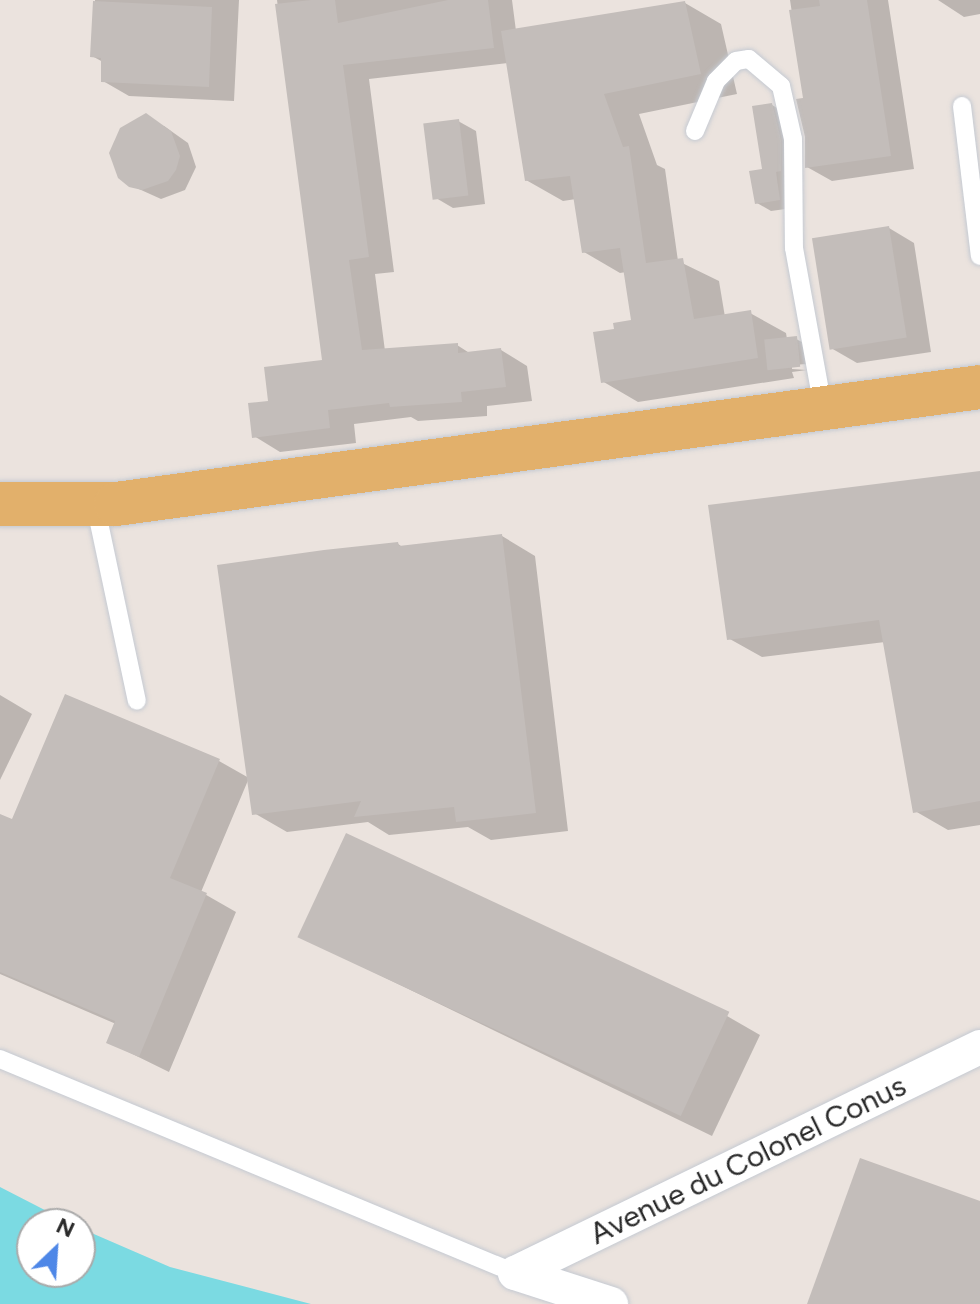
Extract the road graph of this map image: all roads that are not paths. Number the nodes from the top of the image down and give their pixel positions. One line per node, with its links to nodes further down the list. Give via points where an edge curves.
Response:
1 (962, 106): 3 (lane)
2 (695, 131): 5 (lane, via 716,81 736,61 749,59 781,86 793,139 794,248)
3 (980, 256)
4 (980, 387): 5 (main road)
5 (823, 408): 7 (main road)
6 (0, 504): 7 (main road)
7 (95, 504): 8 (lane)
8 (137, 701)
9 (980, 1047): 11 (street, Avenue du Colonel Conus)
10 (0, 1059): 11 (lane)
11 (515, 1273): 12 (street)
12 (611, 1304)

